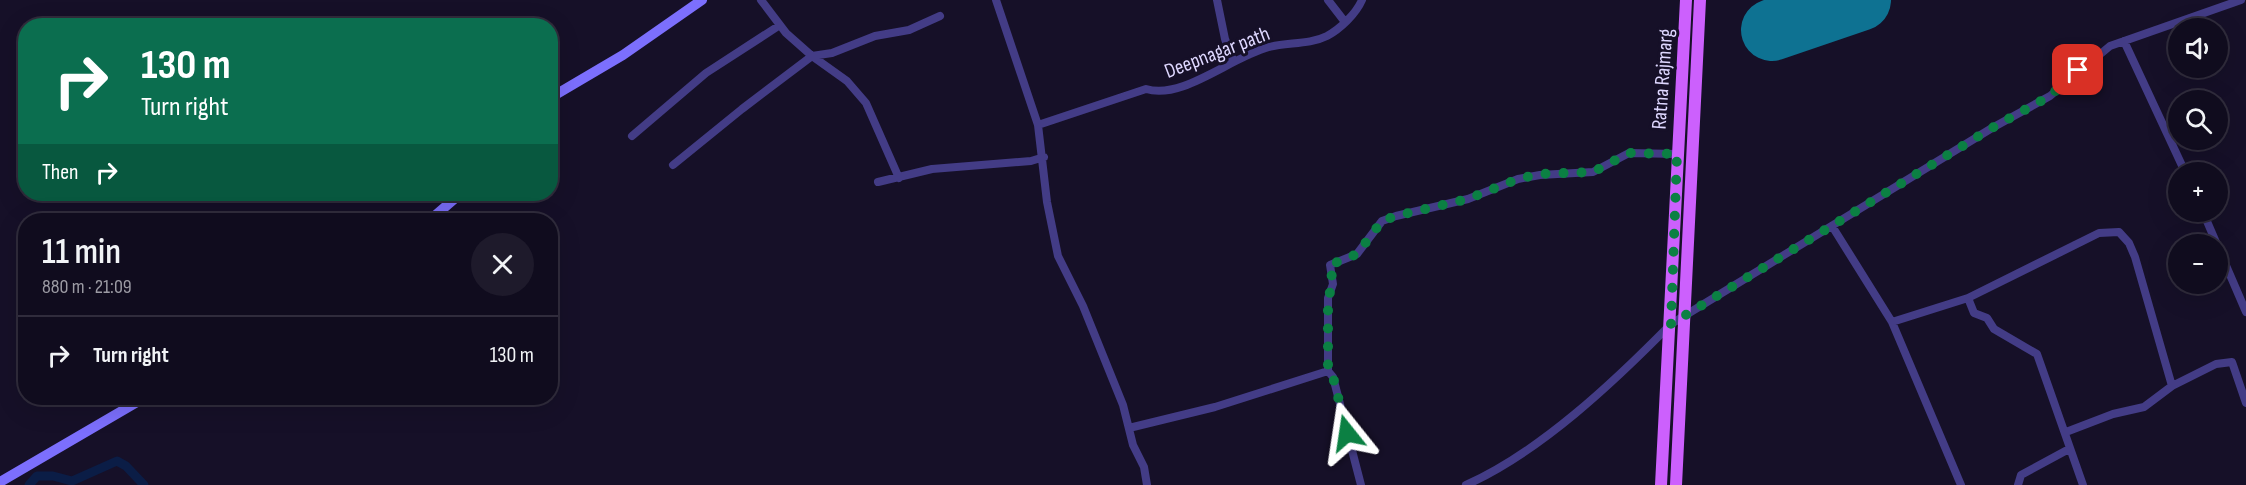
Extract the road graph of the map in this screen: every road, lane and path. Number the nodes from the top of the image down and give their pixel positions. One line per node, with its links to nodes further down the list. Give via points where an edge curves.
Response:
1 (702, 0): 16 (street, via 623,55)
2 (762, 0): 12 (street)
3 (996, 0): 17 (street)
4 (1216, 0): 15 (street)
5 (1328, 0): 11 (street)
6 (1362, 0): 11 (street, Deepnagar path)
7 (1686, 0): 19 (main road, Ratna Rajmarg)
8 (1700, 0): 31 (main road, Ratna Rajmarg)
9 (2241, 0): 13 (street)
10 (940, 16): 14 (street, via 909,30 875,36)
11 (1345, 22): 15 (street, Deepnagar path, via 1313,42 1269,47)
12 (780, 25): 14 (street); 18 (street, via 706,73)
13 (2124, 41): 21 (street); 28 (street, via 2093,58 2050,96)
14 (812, 56): 22 (street); 23 (street, via 847,81 866,103)
15 (1233, 60): 17 (street, Deepnagar path, via 1173,91 1146,89)
16 (558, 93)
17 (1038, 124): 20 (street)
18 (632, 136)
19 (1677, 154): 33 (main road, Ratna Rajmarg); 34 (street, via 1629,153 1593,172 1518,179 1468,199 1382,221 1357,254 1330,265 1333,284 1328,298)
20 (1044, 157): 23 (street, via 932,169); 38 (street, via 1047,202 1058,256 1083,306)
21 (2180, 162)
22 (673, 165)
23 (899, 178): 24 (street)
24 (878, 182)
25 (452, 201): 26 (street)
26 (438, 213)
27 (2207, 222): 30 (street)
28 (1832, 226): 31 (street); 32 (street)
29 (1968, 298): 32 (street); 35 (street, via 2098,232 2119,232 2135,257); 39 (street, via 1974,313 2037,354)
30 (2246, 312)
31 (1686, 314): 33 (street); 46 (main road, Ratna Rajmarg)
32 (1892, 322): 47 (street)
33 (1671, 324): 44 (street, via 1572,416 1503,467); 45 (main road, Ratna Rajmarg)
34 (1328, 371): 38 (street, via 1215,407); 43 (street, via 1333,377)
35 (2172, 387): 36 (street, via 2216,364 2232,362); 39 (street, via 2144,406)
36 (2246, 403)
37 (132, 405): 41 (street)
38 (1129, 428): 42 (street)
39 (2066, 432): 40 (street)
40 (2069, 448): 48 (street, via 2020,475); 49 (street)
41 (0, 482)
42 (1147, 485)
43 (1361, 485)
44 (1466, 485)
45 (1661, 485)
46 (1676, 485)
47 (1961, 485)
48 (2018, 485)
49 (2083, 485)

